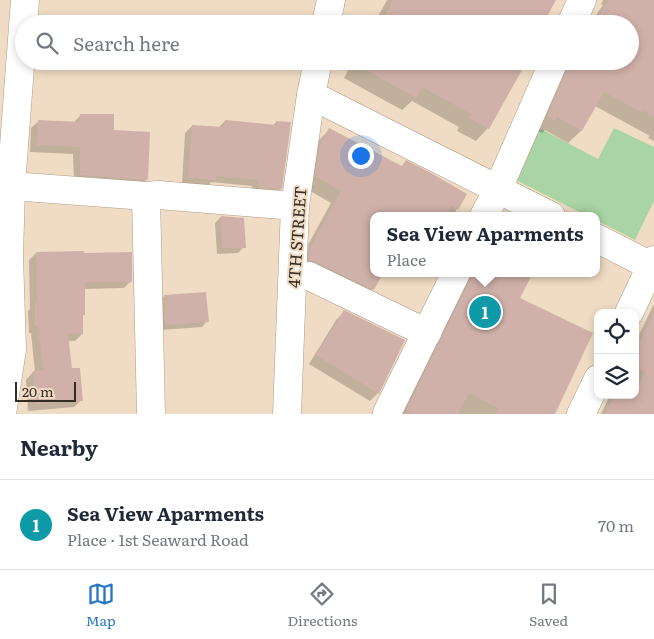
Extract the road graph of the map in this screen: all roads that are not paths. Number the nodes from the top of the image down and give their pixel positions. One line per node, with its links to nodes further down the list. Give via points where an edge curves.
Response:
1 (25, 0): 4 (street)
2 (330, 0): 5 (street)
3 (582, 0): 6 (street)
4 (24, 15)
5 (328, 15)
6 (575, 15)
7 (20, 70): 11 (street)
8 (316, 70): 10 (street, 4TH STREET)
9 (550, 70): 12 (street)
10 (311, 95): 12 (street); 14 (street, 4TH STREET)
11 (11, 186): 13 (street); 18 (street)
12 (498, 189): 15 (street); 16 (street)
13 (146, 196): 14 (street); 28 (street)
14 (295, 206): 29 (street, 4TH STREET)
15 (486, 212)
16 (543, 212)
17 (600, 240): 19 (street)
18 (5, 257): 24 (street)
19 (653, 263): 22 (street)
20 (309, 276): 23 (street)
21 (454, 277): 23 (street)
22 (631, 309)
23 (427, 333): 26 (street)
24 (6, 348): 27 (street)
25 (594, 387): 30 (street)
26 (387, 413)
27 (2, 414)
28 (151, 414)
29 (287, 414)
30 (581, 414)

